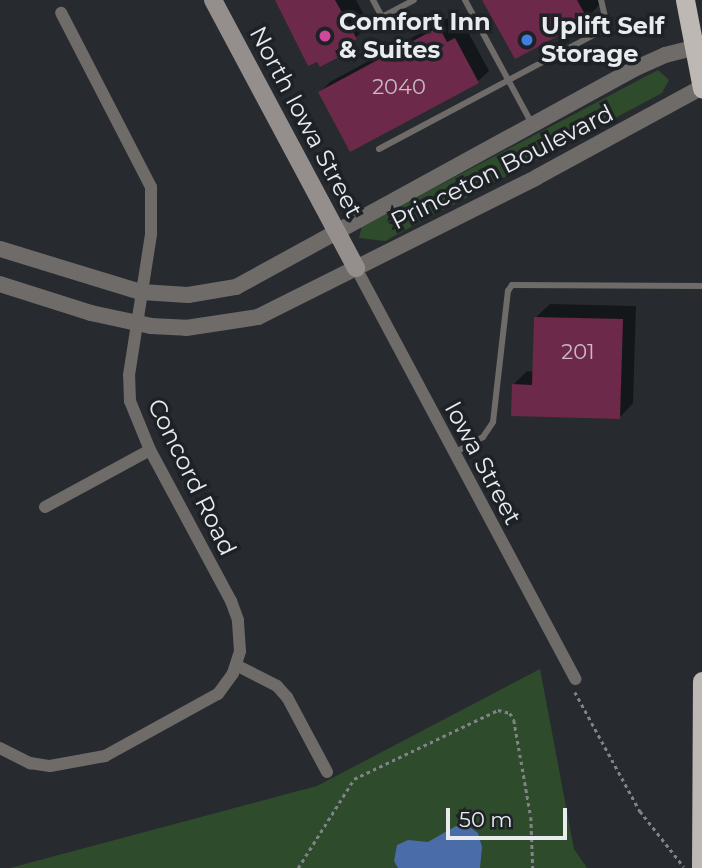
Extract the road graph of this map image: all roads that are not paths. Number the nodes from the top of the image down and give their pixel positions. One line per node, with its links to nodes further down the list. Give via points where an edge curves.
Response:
1 (213, 0): 13 (main road, North Iowa Street)
2 (373, 0): 3 (lane, via 382,17)
3 (414, 0)
4 (465, 0): 9 (lane)
5 (601, 0): 9 (lane, via 605,17 599,32)
6 (685, 0): 8 (highway)
7 (61, 13): 18 (street, Concord Road, via 151,187 151,233)
8 (698, 47): 10 (highway); 11 (street, Princeton Boulevard, via 636,68)
9 (509, 80): 11 (lane); 12 (lane)
10 (702, 87): 15 (street, Princeton Boulevard)
11 (532, 124): 13 (street, Princeton Boulevard)
12 (379, 149)
13 (337, 232): 15 (main road, North Iowa Street); 18 (street, Princeton Boulevard, via 236,287 188,295)
14 (0, 249): 18 (street, Princeton Boulevard)
15 (356, 268): 19 (street, Princeton Boulevard, via 239,322 186,328); 21 (street, Iowa Street)
16 (0, 284): 19 (street, Princeton Boulevard)
17 (702, 286): 21 (lane, via 513,285 508,291 493,422 483,437)
18 (141, 292): 19 (street, Concord Road)
19 (137, 324): 20 (street, Concord Road, via 129,375 131,401)
20 (149, 450): 22 (street); 23 (street, Concord Road, via 231,601 241,637)
21 (454, 453): 24 (street, Iowa Street)
22 (45, 507)
23 (236, 665): 26 (street, via 218,694 205,703 88,763 30,763); 27 (street, via 277,686 287,697)
24 (575, 678)
25 (702, 681): 28 (highway)
26 (0, 748)
27 (327, 772)
28 (701, 868)

